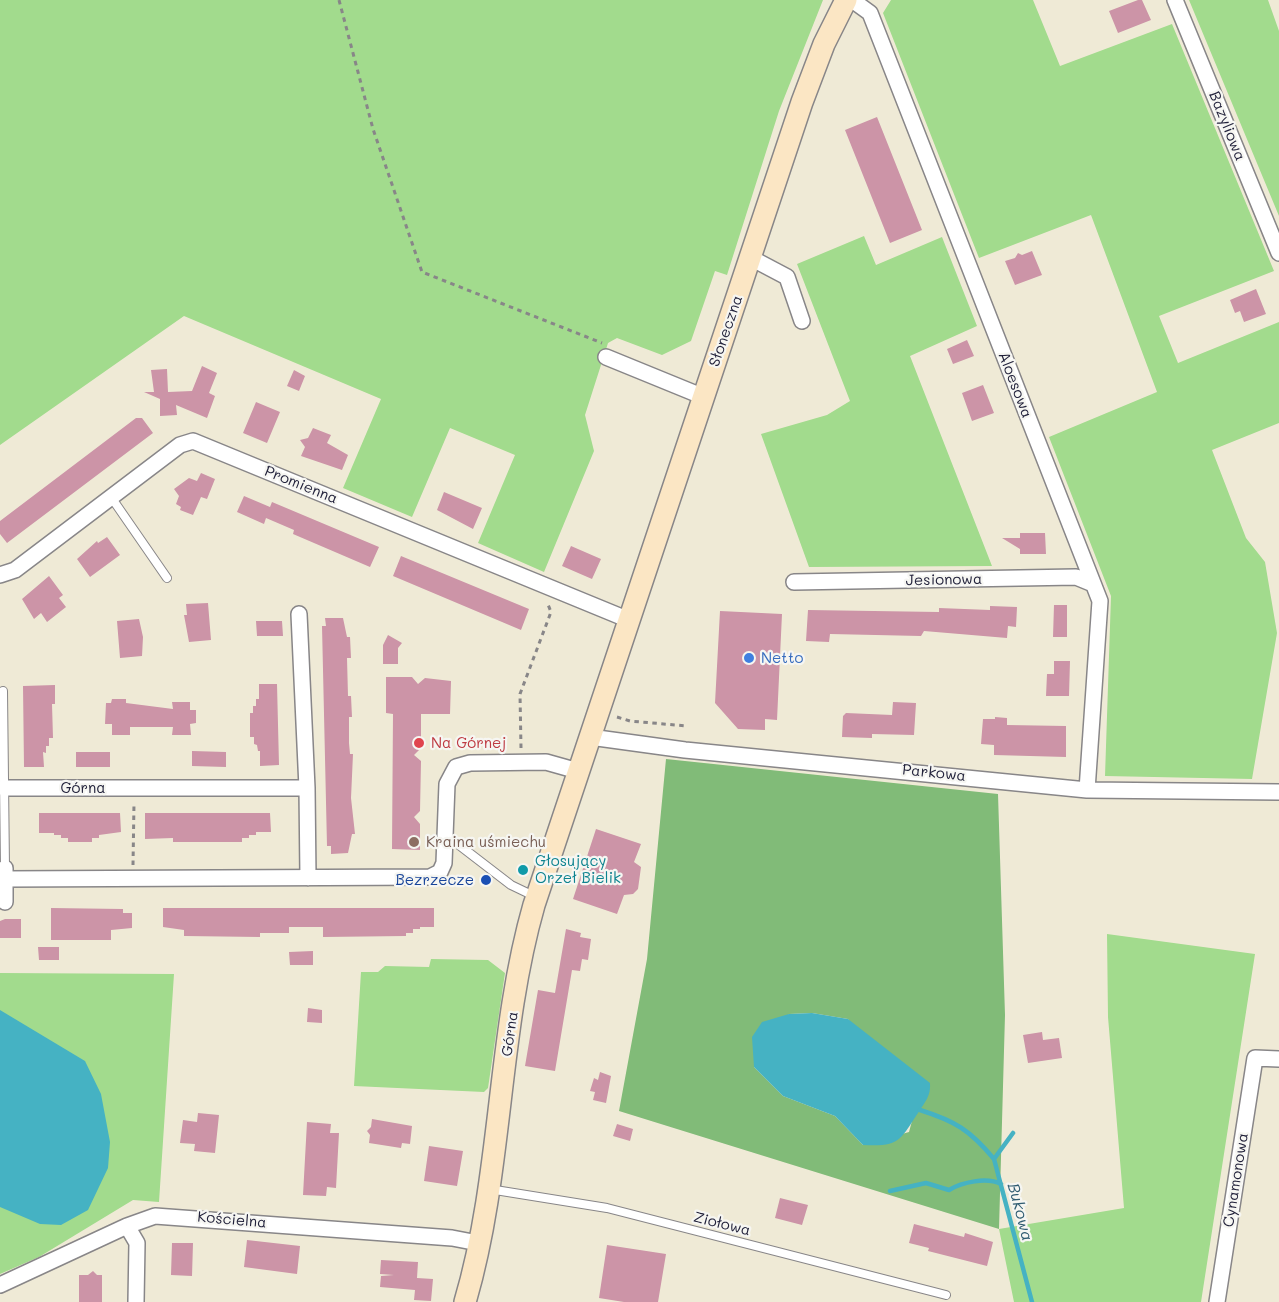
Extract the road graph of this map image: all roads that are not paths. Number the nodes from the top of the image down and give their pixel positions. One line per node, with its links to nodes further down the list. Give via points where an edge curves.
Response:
1 (846, 0): 5 (street, Słoneczna, via 810,80)
2 (852, 0): 13 (street, Aloesowa, via 870,13)
3 (1175, 0): 4 (street, Bazyliowa)
4 (1279, 253)
5 (751, 258): 6 (street, via 787,277); 8 (street, Słoneczna)
6 (802, 321)
7 (608, 352): 8 (street)
8 (704, 397): 15 (street, Słoneczna)
9 (111, 497): 10 (street, Promienna, via 15,570); 11 (lane); 15 (street, Promienna, via 180,445 193,441)
10 (0, 575)
11 (167, 578)
12 (794, 582): 13 (street, Jesionowa, via 1076,577)
13 (1093, 584): 22 (street, Aloesowa, via 1100,601)
14 (299, 614): 21 (street)
15 (628, 620): 16 (street, Słoneczna)
16 (614, 665): 18 (street, Górna)
17 (3, 691): 20 (lane)
18 (590, 737): 19 (street, Górna); 22 (street, Parkowa)
19 (578, 771): 24 (street, via 546,762 459,765 447,784); 27 (street, Górna)
20 (4, 788): 21 (street, Górna); 25 (lane)
21 (307, 788): 26 (street)
22 (1087, 790): 23 (street, Parkowa)
23 (1279, 792)
24 (446, 835): 26 (street, via 444,865 434,876); 27 (lane, via 511,885)
25 (5, 874): 26 (street); 28 (street)
26 (308, 878)
27 (536, 897): 30 (street, Górna, via 522,957)
28 (5, 902)
29 (1279, 1059): 37 (street, Cynamonowa, via 1255,1058)
30 (488, 1189): 32 (street, Górna); 34 (lane, Ziołowa, via 607,1208)
31 (127, 1226): 32 (street, Kościelna, via 155,1215 172,1215); 33 (street, Kościelna); 35 (street, via 137,1243)
32 (478, 1243): 36 (street, Górna)
33 (0, 1285)
34 (946, 1295)
35 (136, 1302)
36 (465, 1302)
37 (1217, 1302)

